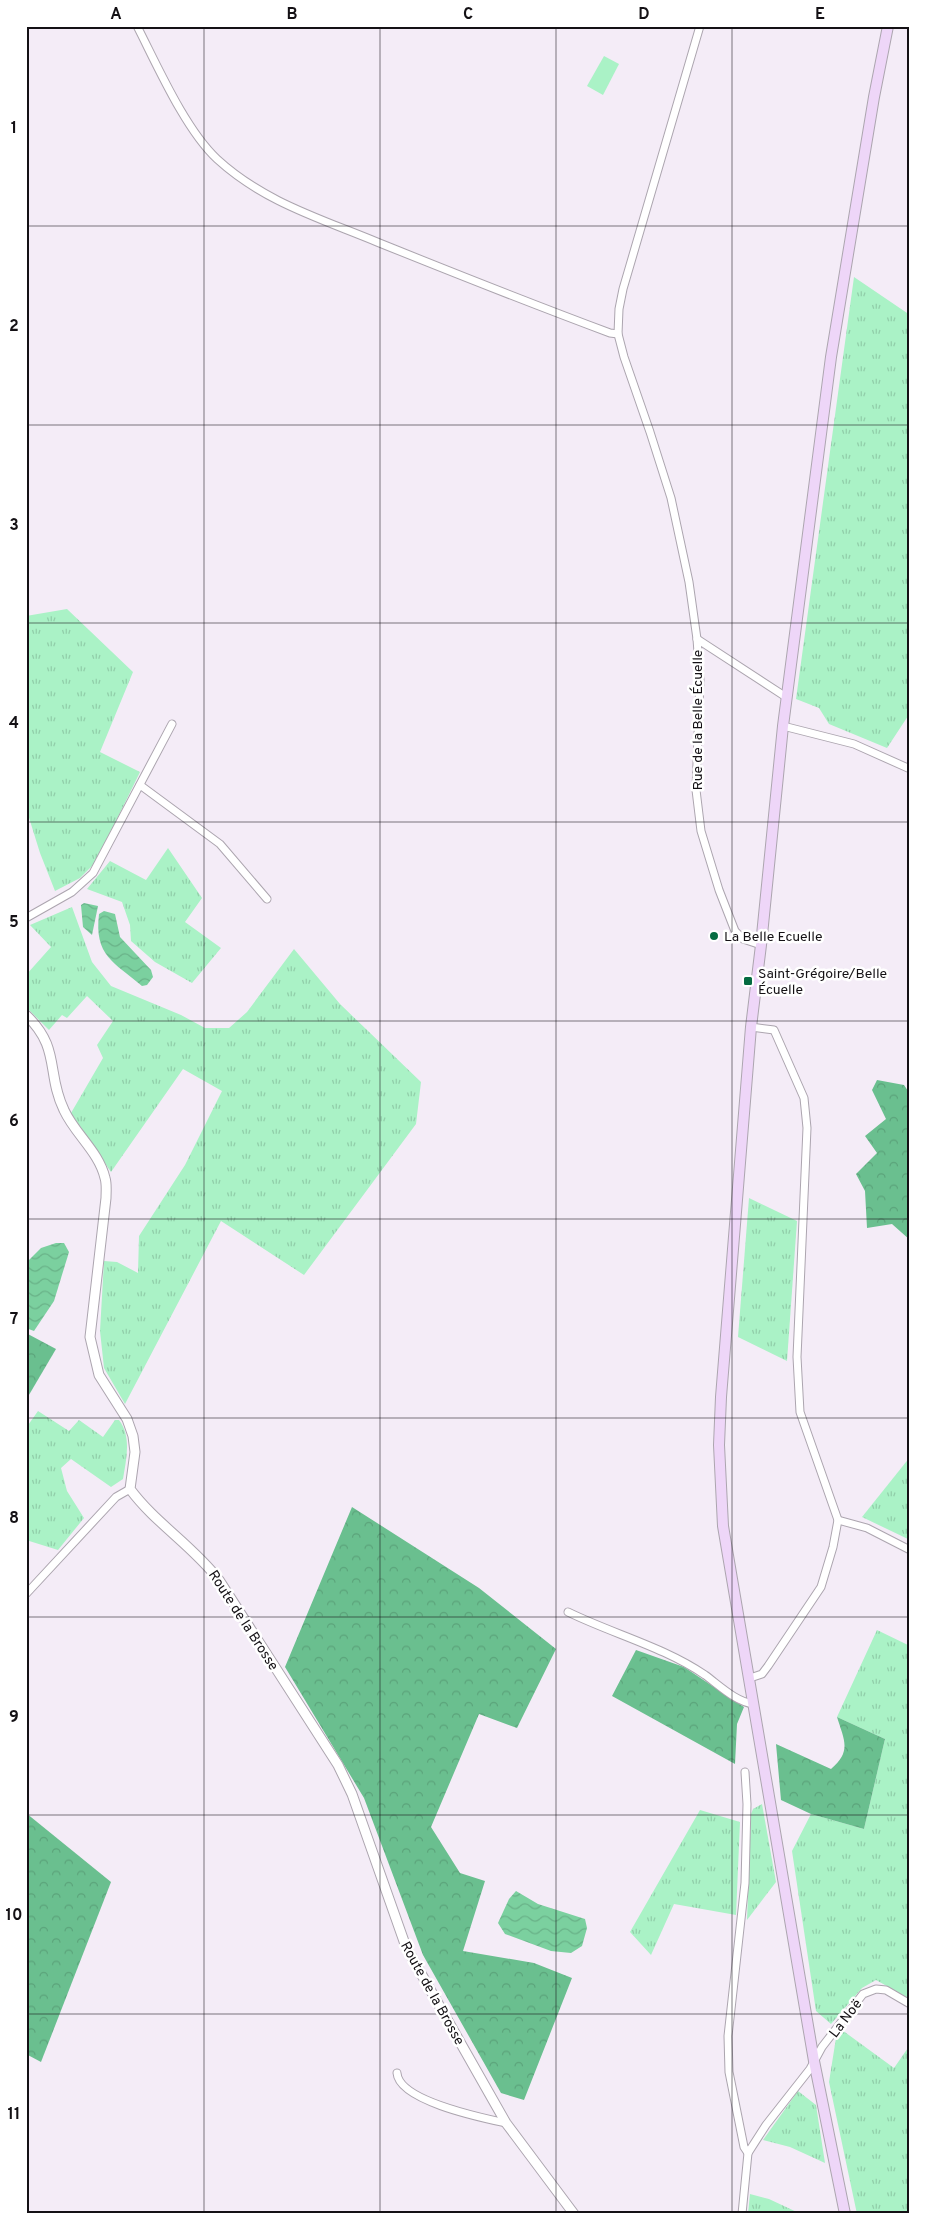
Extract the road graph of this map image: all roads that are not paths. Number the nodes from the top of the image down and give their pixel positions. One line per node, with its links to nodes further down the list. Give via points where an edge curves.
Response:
1 (137, 26): 4 (street, via 196,134 216,158 262,194 486,286)
2 (700, 26): 4 (street, Rue de la Belle Écuelle, via 623,289)
3 (888, 26): 6 (main road, via 833,347)
4 (618, 334): 5 (street, Rue de la Belle Écuelle, via 671,498)
5 (697, 639): 6 (street); 13 (street, Rue de la Belle Écuelle, via 700,710 696,790 701,831 736,931 743,939)
6 (786, 697): 8 (main road)
7 (172, 724): 10 (street)
8 (782, 726): 9 (street, via 854,744); 13 (main road)
9 (910, 769)
10 (140, 785): 11 (street, via 220,844); 12 (street, via 93,873 72,892)
11 (267, 899)
12 (26, 918)
13 (762, 945): 15 (main road)
14 (26, 1015): 16 (street, via 45,1036 64,1111 98,1159 106,1179 90,1337 99,1375 127,1419 133,1436 135,1452)
15 (751, 1027): 17 (street, via 774,1030 804,1098 807,1128 796,1357 800,1412); 21 (main road, via 719,1445 724,1526)
16 (130, 1489): 19 (street, via 116,1497); 27 (street, Route de la Brosse, via 140,1503 206,1562 338,1765 352,1794 406,1947)
17 (838, 1520): 18 (street, via 867,1528); 21 (street, via 821,1587 762,1674)
18 (910, 1550)
19 (26, 1594)
20 (568, 1612): 22 (street, via 672,1657 742,1701)
21 (750, 1678): 22 (main road)
22 (754, 1704): 25 (main road)
23 (745, 1772): 28 (street, via 744,1883 728,2036 728,2072)
24 (910, 2004): 25 (street, La Noë, via 886,1990 876,1989 863,1994)
25 (814, 2061): 28 (street, La Noë); 31 (main road)
26 (397, 2073): 27 (street, via 404,2086 424,2099 456,2111)
27 (506, 2123): 29 (street, Route de la Brosse)
28 (748, 2153): 30 (street)
29 (574, 2214)
30 (742, 2214)
31 (845, 2214)

